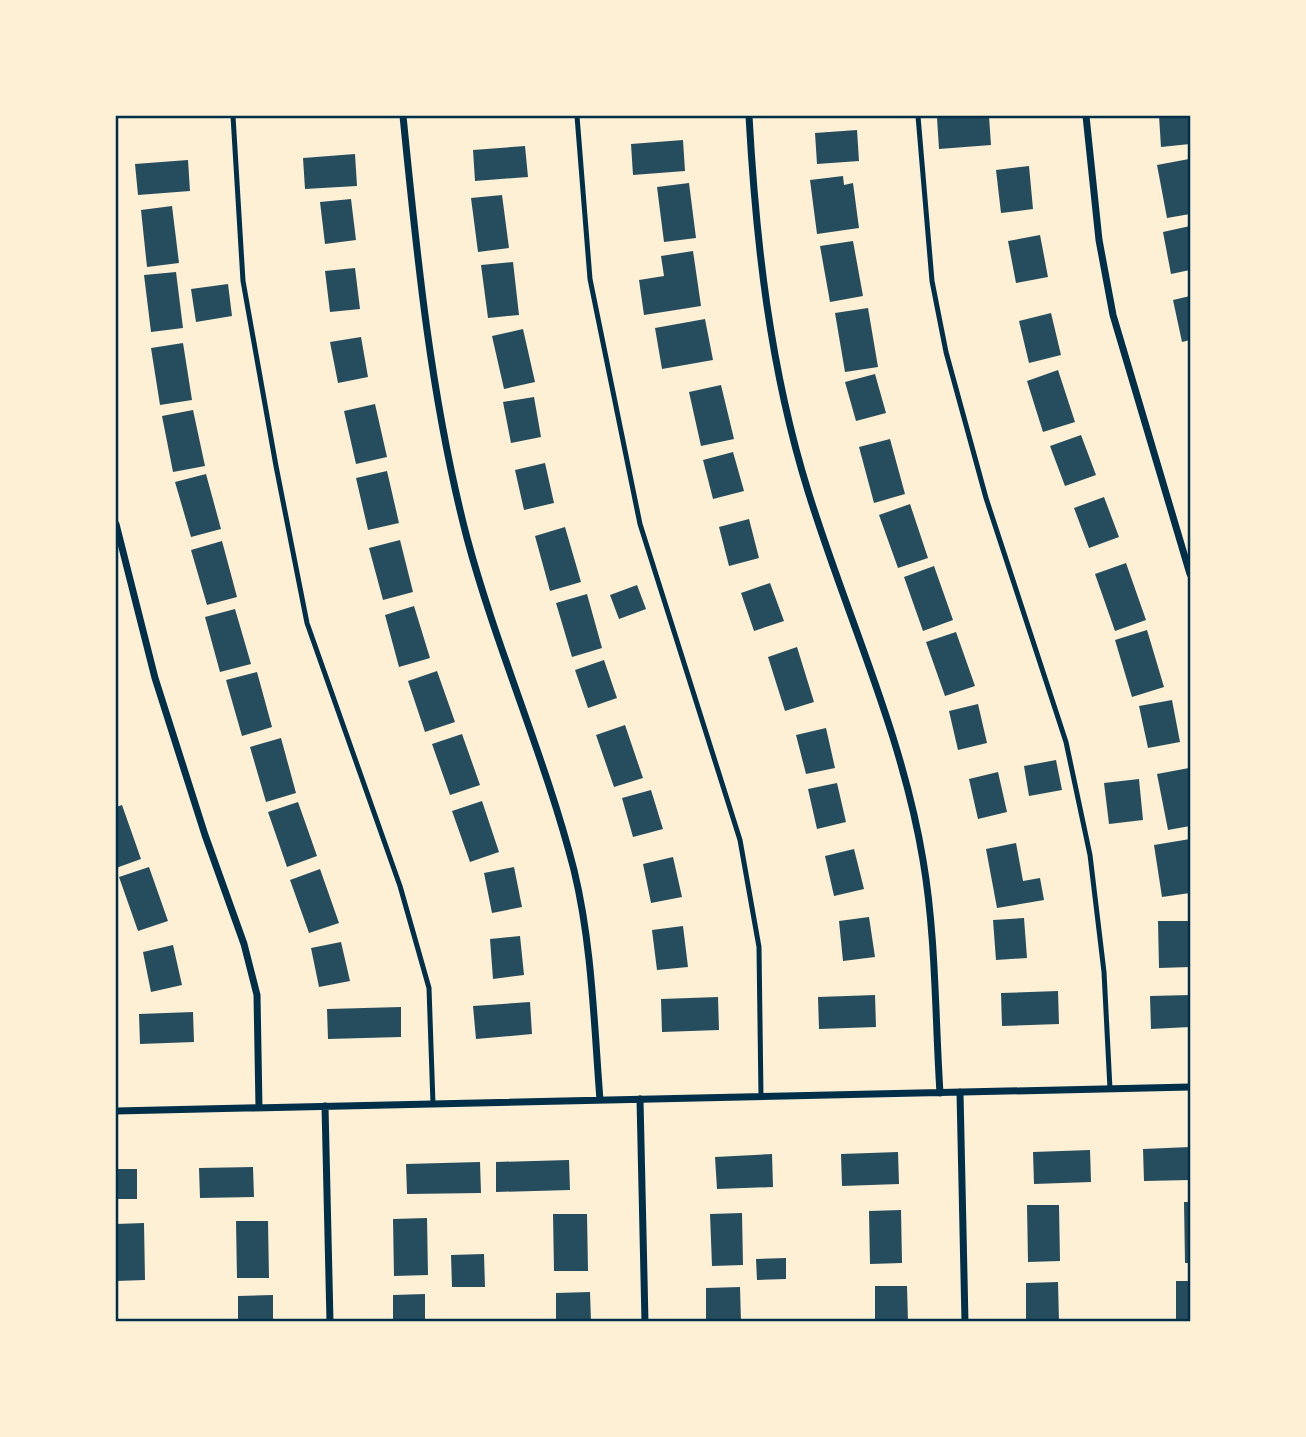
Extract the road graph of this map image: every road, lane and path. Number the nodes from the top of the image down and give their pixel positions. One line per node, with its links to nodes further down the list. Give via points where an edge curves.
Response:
1 (233, 116): 16 (lane, via 243,281 307,623 400,886 429,988)
2 (403, 116): 15 (street, via 419,272 446,442 468,539 573,870 586,933)
3 (578, 116): 13 (lane, via 590,279 640,524 740,840 759,947)
4 (749, 116): 12 (street, via 755,228 783,395 807,490 891,734 923,860)
5 (918, 116): 10 (lane, via 932,281 946,352 986,498 1066,742 1090,855 1104,972)
6 (1086, 116): 8 (street, via 1099,240 1113,315)
7 (116, 524): 18 (street, via 155,678 257,995)
8 (1191, 574)
9 (1191, 1087): 10 (street)
10 (1110, 1089): 11 (street)
11 (960, 1092): 12 (street); 22 (street)
12 (940, 1093): 13 (street)
13 (761, 1097): 14 (street)
14 (640, 1099): 15 (street); 21 (street)
15 (600, 1100): 16 (street)
16 (433, 1104): 17 (street)
17 (325, 1106): 18 (street); 20 (street)
18 (259, 1108): 19 (street)
19 (116, 1111)
20 (330, 1321)
21 (645, 1321)
22 (965, 1321)

